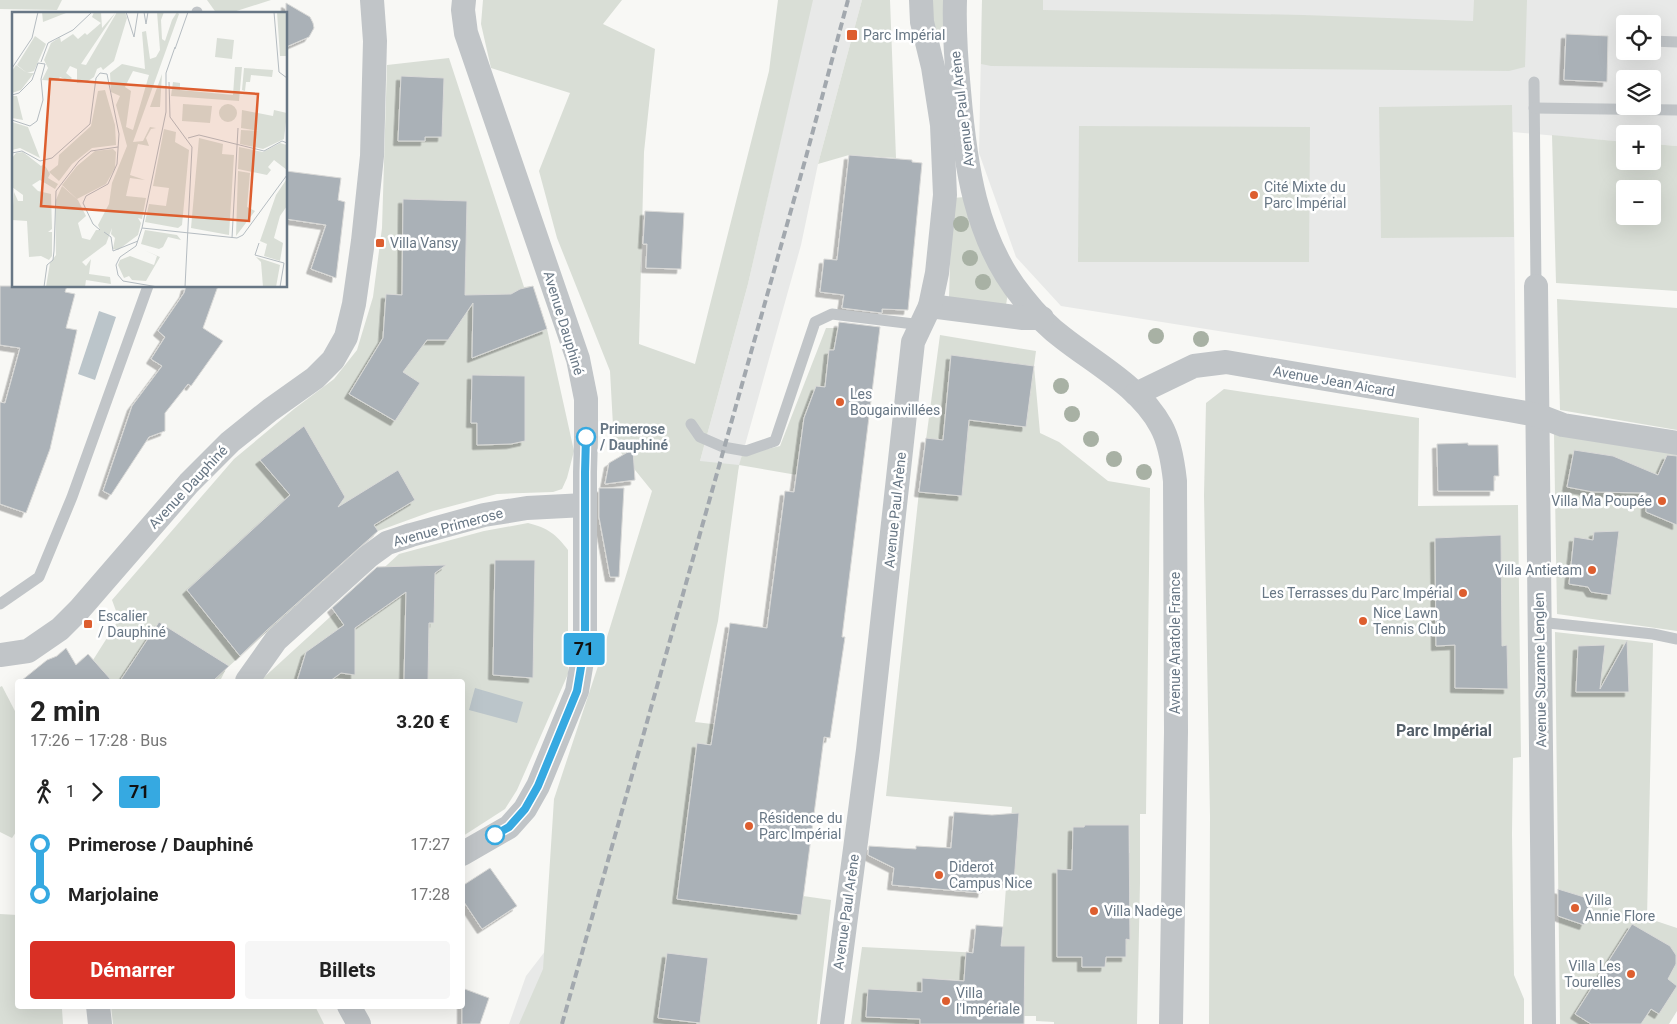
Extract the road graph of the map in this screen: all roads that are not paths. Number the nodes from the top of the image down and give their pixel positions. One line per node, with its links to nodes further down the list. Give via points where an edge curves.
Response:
1 (372, 0): 22 (street, Avenue Dauphiné, via 375,41 372,156 362,250 346,337 333,360 315,378 230,442 189,483 60,629 28,651)
2 (464, 0): 18 (street, Avenue Dauphiné, via 466,33 578,360 586,399)
3 (921, 0): 12 (street, Avenue Paul Arène, via 922,22 938,92 945,159 945,195 937,273)
4 (955, 0): 13 (street, Avenue Paul Arène, via 960,112 973,193 996,257 1023,298)
5 (1661, 42): 6 (lane)
6 (1677, 42)
7 (1534, 82): 8 (lane)
8 (1534, 108): 9 (lane); 10 (lane)
9 (1677, 110)
10 (1536, 286): 15 (street, Avenue Suzanne Lenglen)
11 (147, 288): 19 (lane, via 72,497 39,578)
12 (926, 315): 13 (street); 16 (lane, via 832,314 815,322 775,441 746,451 723,447 700,437); 29 (street, Avenue Paul Arène, via 913,342 868,750)
13 (1042, 318): 14 (street, Avenue Anatole France)
14 (1136, 394): 15 (street, Avenue Jean Aicard, via 1194,366 1226,362); 30 (street, Avenue Anatole France, via 1161,426 1175,481)
15 (1537, 415): 17 (street, Avenue Jean Aicard, via 1563,425); 20 (street, Avenue Suzanne Lenglen)
16 (690, 424)
17 (1677, 443)
18 (585, 505): 23 (street, Avenue Primerose, via 527,508 484,515 387,543 276,640); 24 (street, Avenue Dauphiné, via 585,643 577,691 538,786 525,809 509,827)
19 (0, 604)
20 (1539, 622): 21 (lane); 31 (street, Avenue Suzanne Lenglen)
21 (1677, 639)
22 (0, 655)
23 (248, 679)
24 (465, 852)
25 (98, 1009): 27 (street)
26 (351, 1009): 28 (street)
27 (100, 1024)
28 (359, 1024)
29 (832, 1024)
30 (1172, 1024)
31 (1544, 1024)

